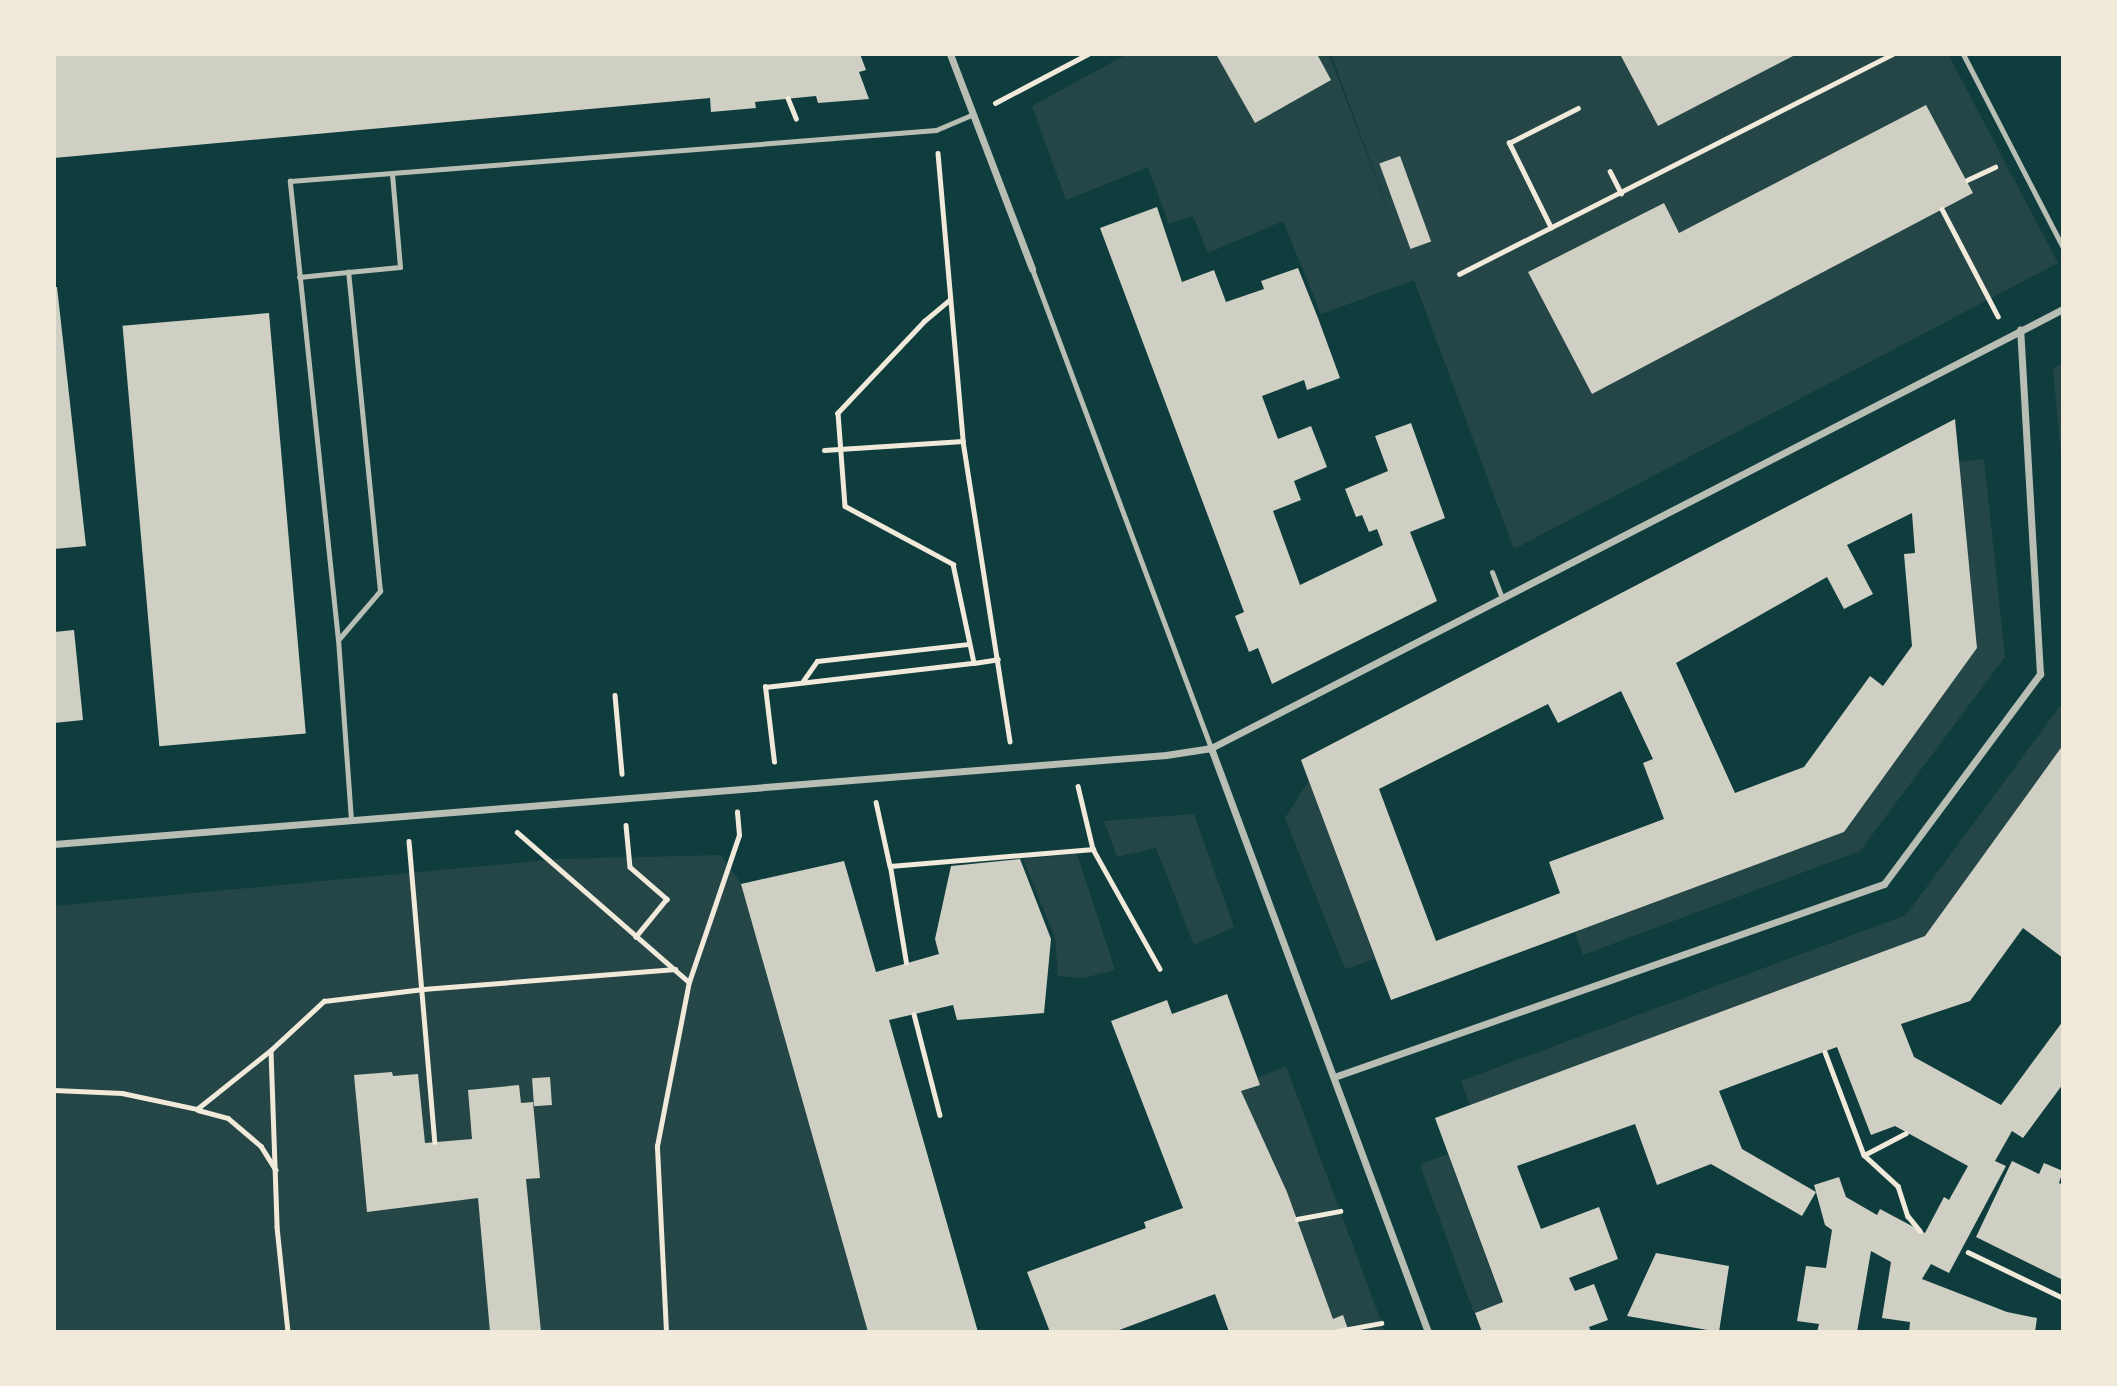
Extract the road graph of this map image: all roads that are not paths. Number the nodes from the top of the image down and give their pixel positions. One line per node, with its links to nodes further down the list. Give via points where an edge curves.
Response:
1 (950, 54): 3 (street)
2 (1964, 54): 5 (lane)
3 (972, 115): 4 (lane, via 936,130); 6 (street)
4 (392, 174): 7 (lane, via 400,267); 8 (lane, via 289,181)
5 (2063, 248)
6 (1032, 269): 14 (lane)
7 (348, 272): 8 (lane); 13 (lane, via 380,591)
8 (299, 277): 13 (lane)
9 (2063, 309): 10 (street)
10 (2020, 330): 12 (street); 17 (street, via 2040,674 1884,884)
11 (1492, 572): 12 (lane)
12 (1502, 598): 14 (street)
13 (338, 640): 15 (lane)
14 (1211, 748): 15 (street); 17 (street)
15 (351, 820): 16 (street)
16 (54, 844)
17 (1334, 1077): 18 (street)
18 (1427, 1332)

